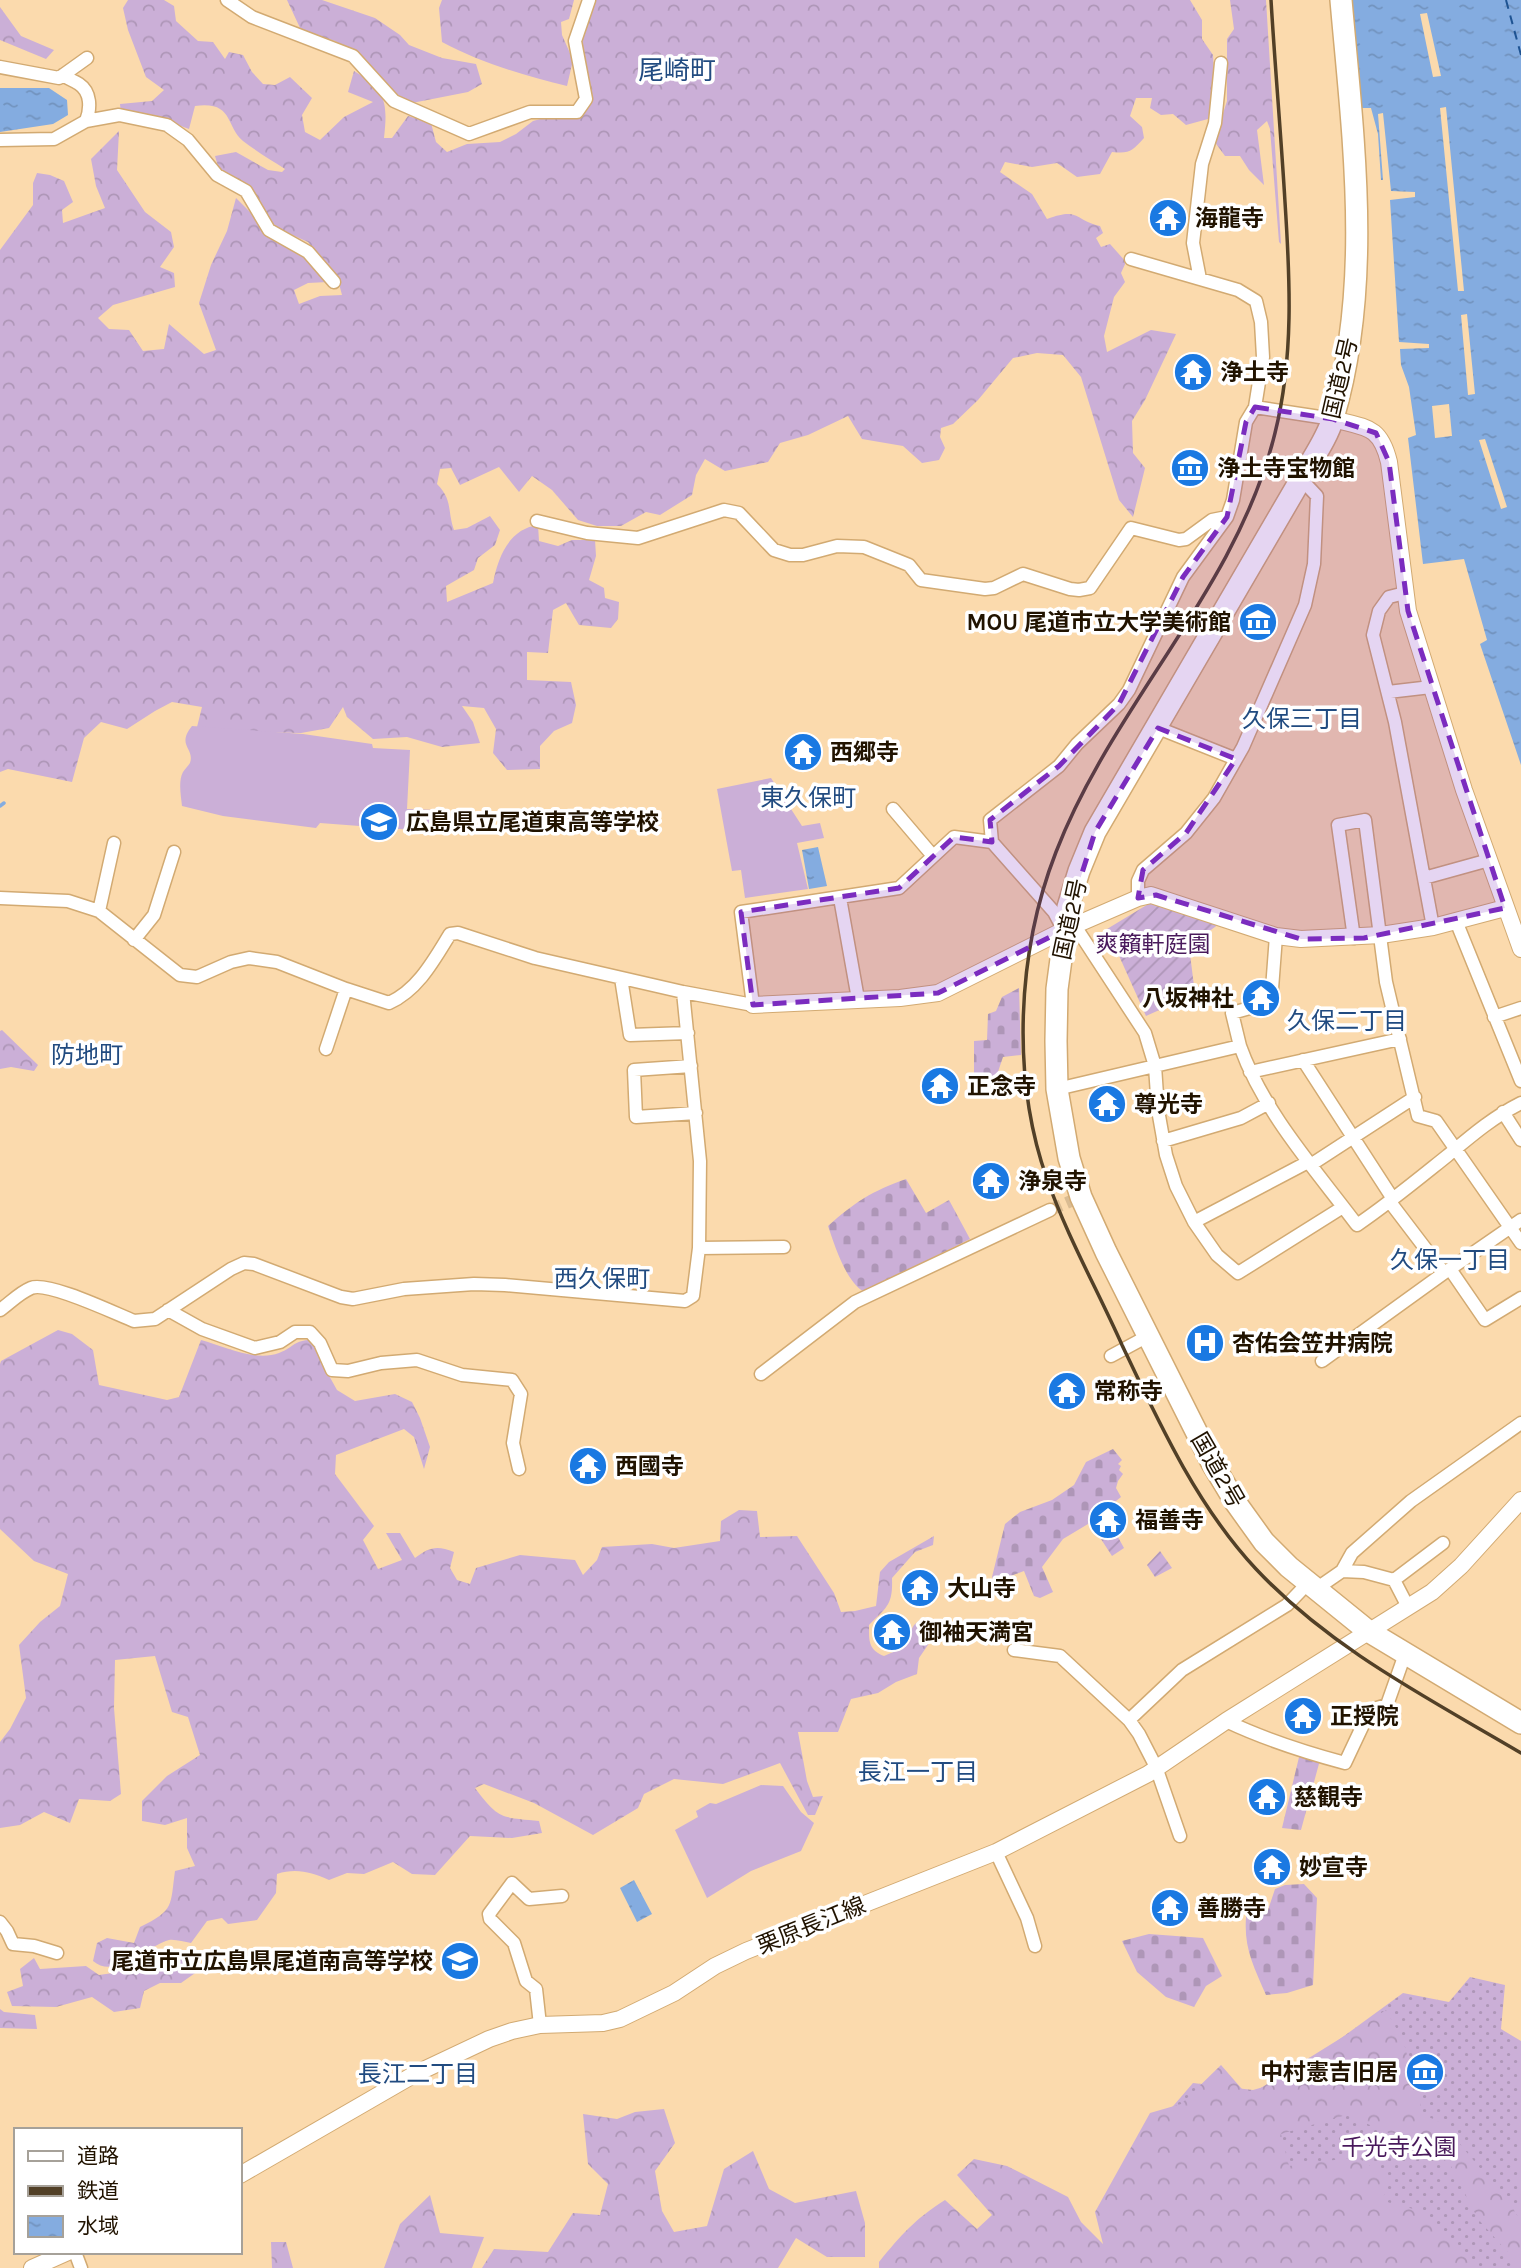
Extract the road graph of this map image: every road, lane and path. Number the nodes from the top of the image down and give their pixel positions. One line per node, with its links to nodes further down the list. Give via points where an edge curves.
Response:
1 (227, 0): 2 (street, via 252,17 353,56 394,101 469,134 530,112 577,113 586,99 575,41)
2 (589, 0)
3 (1341, 0): 14 (highway, 国道2号, via 1357,243 1349,351)
4 (87, 58): 7 (street)
5 (1221, 63): 11 (street, via 1193,243)
6 (0, 68): 7 (street)
7 (63, 75): 8 (street, via 88,96)
8 (86, 121): 9 (street, via 54,139); 12 (street, via 119,115 167,125 188,140 217,175 246,191 269,230 308,251)
9 (0, 140)
10 (1131, 259): 11 (street)
11 (1200, 279): 13 (street, via 1238,290 1256,301 1263,357)
12 (334, 282)
13 (1255, 407): 14 (street); 16 (street, via 1246,422)
14 (1333, 419): 15 (highway, 国道2号); 18 (street, via 1376,433 1385,445)
15 (1301, 479): 21 (highway, 国道2号); 22 (street, via 1317,496 1314,564 1305,604)
16 (1227, 517): 17 (street, via 1212,520 1179,540 1131,528 1090,589 1079,590 1023,574 985,589 921,580 909,565 864,547 837,546 790,555 774,550 739,513 724,510 638,538 587,533); 24 (street, via 1184,577 1119,704 1059,766 990,820)
17 (537, 520)
18 (1405, 593): 19 (street); 20 (street, via 1389,597 1379,611 1373,635)
19 (1432, 687): 20 (street); 28 (street)
20 (1388, 692): 29 (street)
21 (1158, 727): 22 (street); 37 (highway, 国道2号, via 1096,832 1068,907)
22 (1236, 758): 32 (street, via 1214,798 1186,833 1143,870)
23 (893, 809): 27 (street)
24 (992, 842): 27 (street, via 954,837); 37 (street)
25 (114, 843): 34 (street)
26 (174, 852): 41 (street, via 155,915)
27 (933, 856): 31 (street, via 898,888)
28 (1489, 860): 29 (street); 33 (street)
29 (1424, 878): 36 (street)
30 (0, 898): 34 (street, via 68,901)
31 (840, 898): 46 (street); 47 (street, via 741,912)
32 (1138, 898): 37 (street); 39 (street, via 1156,895)
33 (1505, 908): 35 (street); 42 (street)
34 (99, 911): 41 (street)
35 (1456, 921): 36 (street); 49 (street)
36 (1433, 927): 38 (street)
37 (1070, 928): 46 (street, via 938,993); 56 (street, via 1145,1033); 59 (highway, 国道2号, via 1056,1013)
38 (1381, 935): 40 (street); 40 (street, via 1365,820 1338,825); 51 (street, via 1386,982)
39 (1276, 936): 40 (street); 52 (street, via 1271,1002 1232,1013)
40 (1354, 938)
41 (134, 940): 44 (street, via 180,975 197,977 249,958 277,962)
42 (1521, 949)
43 (621, 978): 44 (street, via 535,958 458,933 450,934 412,989 399,999 389,1003); 45 (street); 50 (street, via 630,1035)
44 (346, 989): 53 (street)
45 (683, 992): 47 (street); 50 (street)
46 (858, 999): 47 (street)
47 (753, 1005)
48 (1521, 1008): 49 (street)
49 (1494, 1017): 58 (street)
50 (688, 1033): 55 (street)
51 (1400, 1039): 54 (street); 60 (street)
52 (1240, 1046): 56 (street); 57 (street)
53 (326, 1049)
54 (1303, 1060): 57 (street); 65 (street)
55 (691, 1066): 64 (street); 64 (street, via 634,1070 636,1117)
56 (1155, 1066): 59 (street); 66 (street)
57 (1250, 1072): 61 (street)
58 (1521, 1081)
59 (1057, 1089): 82 (highway, 国道2号, via 1076,1199)
60 (1415, 1097): 65 (street); 68 (street, via 1418,1116 1436,1121)
61 (1269, 1103): 66 (street, via 1241,1118); 69 (street)
62 (1521, 1103): 63 (street)
63 (1503, 1112): 67 (street); 68 (street)
64 (695, 1113): 77 (street, via 700,1161)
65 (1352, 1136): 69 (street); 70 (street)
66 (1163, 1141): 73 (street, via 1176,1186)
67 (1521, 1141)
68 (1454, 1150): 70 (street); 74 (street)
69 (1310, 1163): 71 (street); 73 (street)
70 (1392, 1201): 71 (street, via 1357,1225); 78 (street)
71 (1343, 1206): 73 (street, via 1238,1273 1217,1255)
72 (1050, 1210): 85 (street, via 855,1302)
73 (1194, 1222)
74 (1516, 1224): 75 (street); 78 (street)
75 (1521, 1243)
76 (784, 1247): 77 (street)
77 (699, 1248): 81 (street, via 693,1296 685,1301 474,1284 404,1289 353,1299 244,1263)
78 (1447, 1271): 79 (street, via 1485,1320); 84 (street)
79 (1521, 1298)
80 (0, 1310): 81 (street, via 33,1287 42,1286 134,1321 155,1319)
81 (168, 1310): 87 (street, via 202,1329 255,1348 280,1342 295,1332 310,1332 332,1370 417,1360 462,1375 512,1380 522,1394 513,1443)
82 (1148, 1336): 83 (street); 92 (highway, 国道2号, via 1249,1523 1279,1559)
83 (1111, 1356)
84 (1322, 1362)
85 (761, 1374)
86 (1521, 1423): 90 (street, via 1411,1500 1353,1553)
87 (519, 1469)
88 (1521, 1500): 93 (street, 栗原長江線, via 1461,1566)
89 (1443, 1544): 91 (street)
90 (1342, 1571): 91 (street); 92 (street)
91 (1394, 1580): 93 (street)
92 (1312, 1586): 94 (highway, 国道2号); 97 (street, via 1182,1670)
93 (1408, 1607): 94 (street, 栗原長江線)
94 (1368, 1631): 96 (highway, 国道2号); 98 (street, 栗原長江線)
95 (1014, 1650): 97 (street, via 1060,1656)
96 (1405, 1654): 98 (street, via 1387,1705 1370,1710 1345,1763); 99 (highway, 国道2号)
97 (1129, 1720): 100 (street)
98 (1226, 1721): 100 (street, 栗原長江線)
99 (1521, 1723)
100 (1156, 1767): 101 (street); 102 (street, 栗原長江線)
101 (1180, 1836)
102 (996, 1852): 105 (street); 107 (street, 栗原長江線, via 746,1951 620,2019)
103 (562, 1896): 107 (street, via 529,1899 512,1883 489,1914 514,1943 526,1981 536,1989)
104 (0, 1922): 106 (street, via 13,1944)
105 (1035, 1946)
106 (57, 1953)
107 (540, 2025): 108 (street, 栗原長江線, via 489,2039 415,2074)
108 (242, 2174)
109 (64, 2254): 110 (street)
110 (32, 2268)

